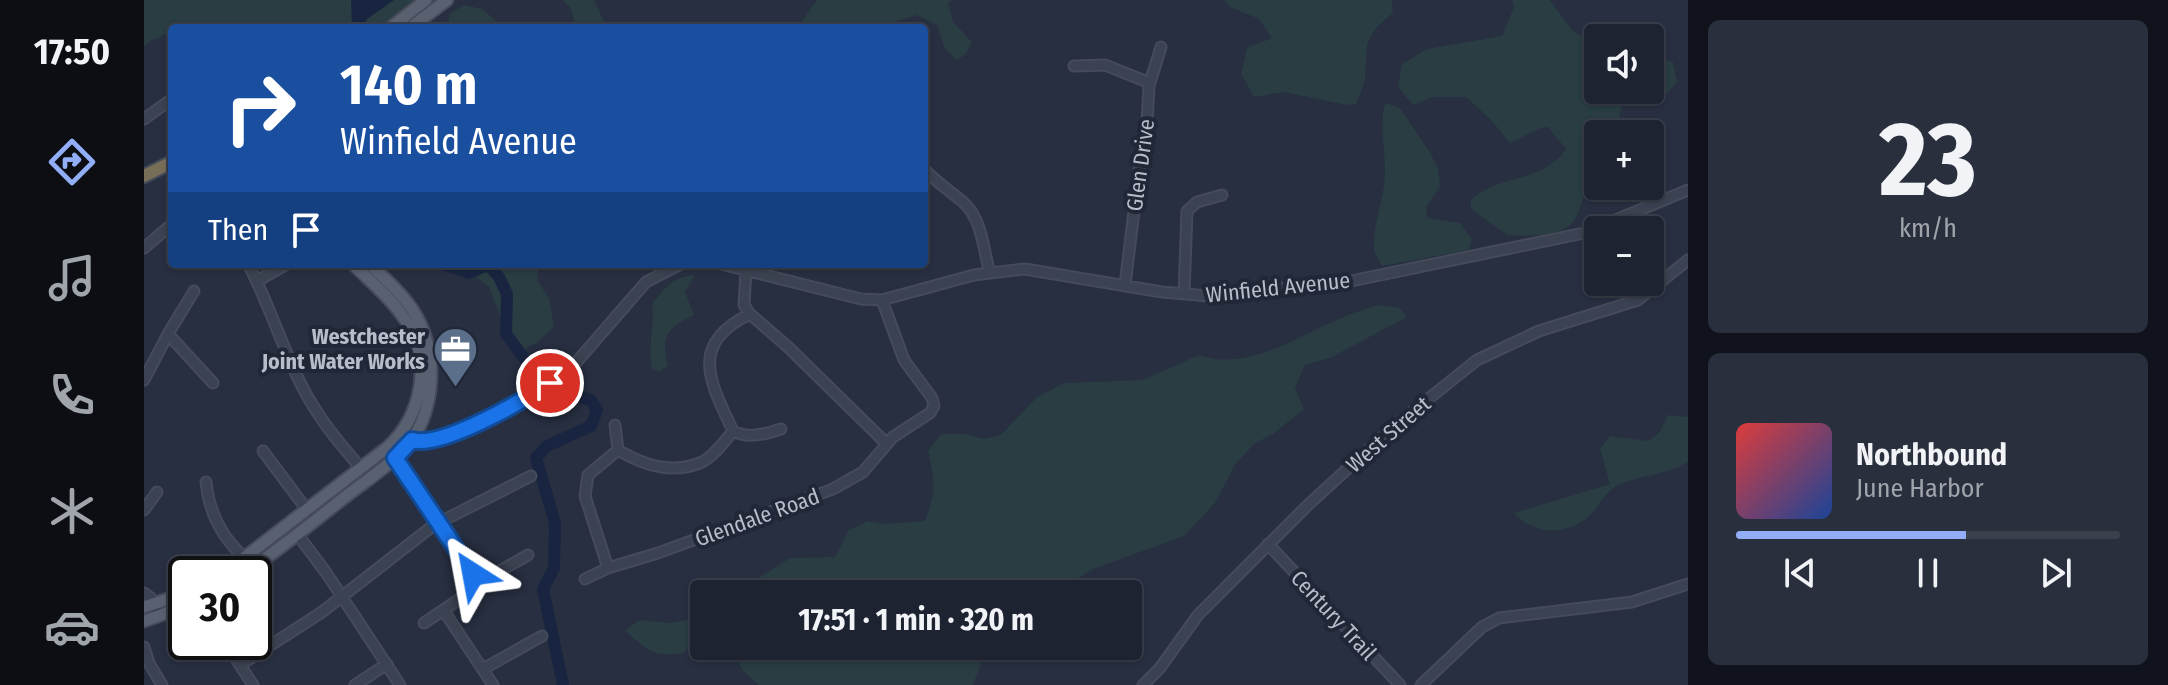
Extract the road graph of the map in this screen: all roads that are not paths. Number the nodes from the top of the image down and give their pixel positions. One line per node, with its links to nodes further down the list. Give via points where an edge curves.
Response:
1 (426, 0): 3 (main road)
2 (447, 0): 4 (main road)
3 (395, 24)
4 (415, 24)
5 (1161, 47): 7 (street, Glen Drive)
6 (1074, 66): 7 (street, via 1105,65)
7 (1150, 83): 27 (street, Glen Drive)
8 (168, 102): 9 (street)
9 (144, 119)
10 (168, 164): 12 (highway)
11 (928, 173): 25 (street, via 973,215)
12 (144, 176)
13 (1688, 190): 29 (street, Winfield Avenue, via 1584,233 1426,268 1318,285)
14 (1222, 195): 29 (street, via 1197,202 1187,211)
15 (168, 227): 16 (street)
16 (144, 248)
17 (1688, 260): 51 (street, West Street, via 1638,300 1539,331 1477,360 1392,428)
18 (250, 268): 26 (street)
19 (280, 268): 26 (street)
20 (357, 268): 38 (main road, via 405,318 417,343 418,400)
21 (374, 268): 38 (main road, via 410,306 426,339 429,394 425,411)
22 (673, 268): 38 (street, via 646,282 568,372 525,400 433,440)
23 (738, 268): 24 (street, Winfield Avenue)
24 (746, 270): 30 (street, Winfield Avenue, via 826,292); 31 (street, via 744,305)
25 (990, 273): 27 (street, Winfield Avenue, via 1025,269); 30 (street, Winfield Avenue)
26 (257, 281): 43 (street, via 318,414)
27 (1125, 285): 29 (street, Winfield Avenue)
28 (194, 291): 32 (street)
29 (1184, 294)
30 (882, 300): 39 (street, Glendale Road, via 904,360 932,398 933,409)
31 (750, 314): 37 (street, via 722,330 709,355 713,388); 39 (street)
32 (168, 334): 33 (street); 34 (street)
33 (144, 380)
34 (213, 383)
35 (615, 425): 40 (street)
36 (781, 429): 37 (street, via 754,435)
37 (733, 431): 40 (street, via 704,461 669,468 650,466)
38 (407, 436): 42 (main road)
39 (887, 444): 56 (street, Glendale Road, via 863,472 812,498)
40 (618, 450): 56 (street, via 593,468 585,484)
41 (263, 451): 48 (street)
42 (392, 453): 43 (main road); 49 (street); 50 (main road)
43 (361, 469): 48 (main road)
44 (531, 476): 49 (street)
45 (206, 482): 53 (street, via 215,519)
46 (157, 492): 47 (street)
47 (144, 510)
48 (307, 510): 54 (main road)
49 (439, 522): 58 (street); 61 (street)
50 (298, 535): 55 (main road); 61 (street)
51 (1268, 544): 72 (street, West Street, via 1198,615); 78 (street, Century Trail)
52 (528, 555): 58 (street)
53 (243, 556)
54 (250, 556)
55 (268, 556)
56 (608, 568): 57 (street, Glendale Road)
57 (585, 579)
58 (477, 584): 63 (street)
59 (1688, 584): 79 (street, via 1632,602 1499,618 1482,627)
60 (144, 593): 62 (street)
61 (342, 596): 69 (street); 70 (street)
62 (152, 609): 64 (main road)
63 (444, 611): 65 (street); 71 (street)
64 (144, 621)
65 (424, 623)
66 (542, 636): 71 (street)
67 (144, 647): 73 (street)
68 (237, 660): 70 (street)
69 (387, 664): 75 (street); 76 (street)
70 (240, 665): 74 (street)
71 (483, 669): 77 (street)
72 (1149, 682)
73 (162, 685)
74 (253, 685)
75 (355, 685)
76 (400, 685)
77 (493, 685)
78 (1400, 685)
79 (1421, 685)

